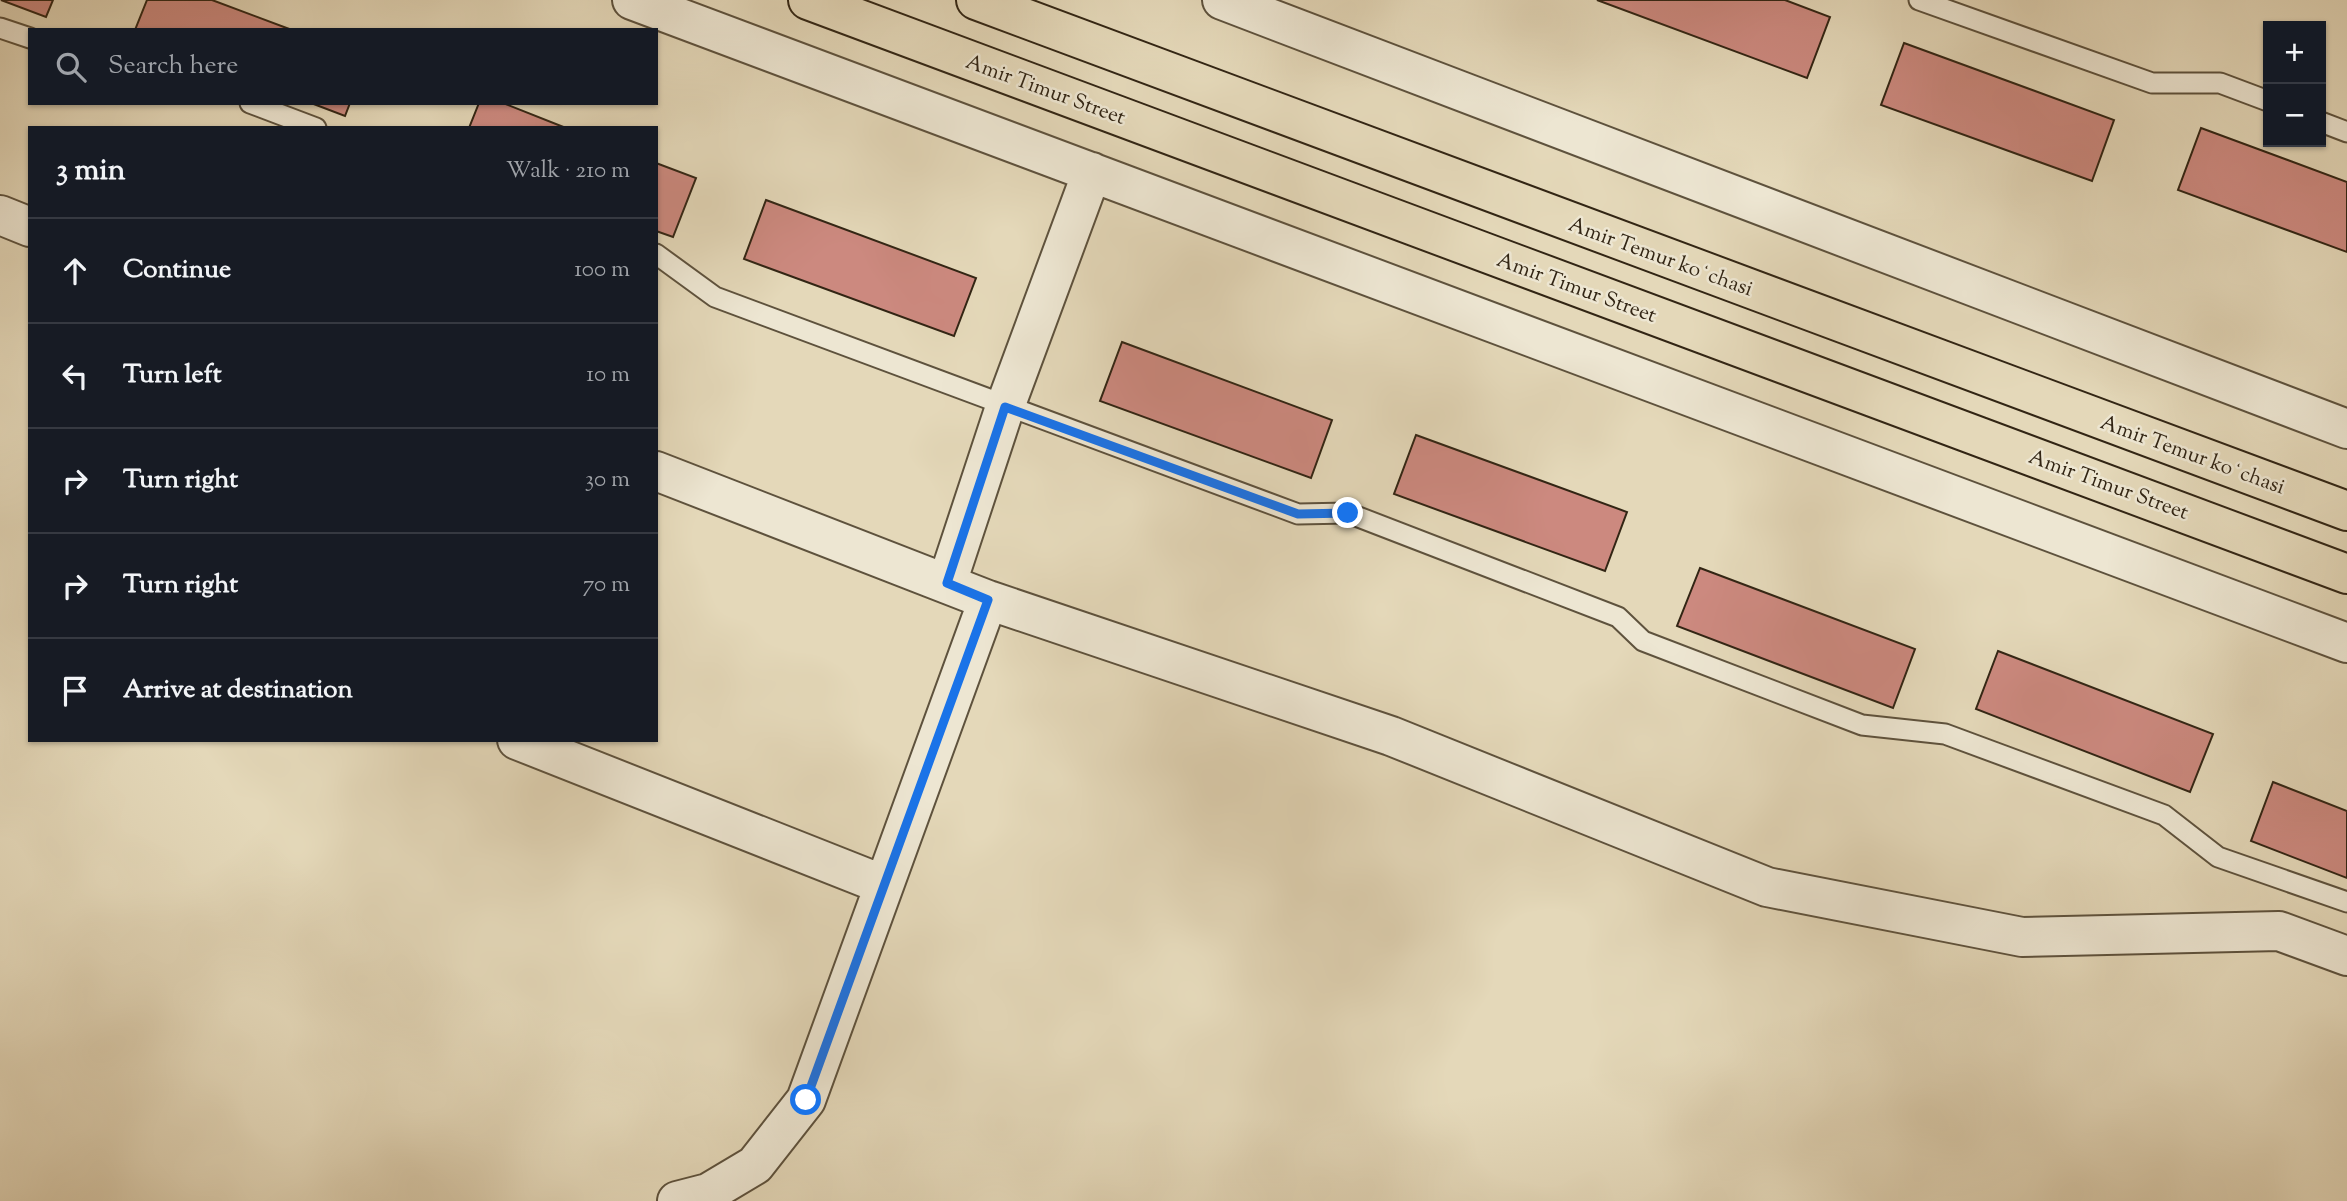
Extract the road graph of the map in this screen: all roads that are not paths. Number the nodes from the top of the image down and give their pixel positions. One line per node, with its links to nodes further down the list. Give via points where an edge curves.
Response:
1 (632, 0): 13 (street)
2 (807, 0): 21 (highway, Amir Timur Street)
3 (976, 0): 20 (highway, Amir Temur koʻchasi)
4 (1222, 0): 18 (street)
5 (1919, 0): 8 (lane, via 2152,83 2220,83)
6 (0, 28): 7 (lane)
7 (28, 37)
8 (2263, 99)
9 (255, 105): 11 (lane)
10 (2326, 124): 12 (lane)
11 (311, 126)
12 (2347, 132)
13 (1092, 172): 17 (street); 24 (street)
14 (0, 215): 15 (street)
15 (28, 226)
16 (658, 255): 17 (lane, via 715,297)
17 (1005, 407): 22 (street); 27 (lane, via 1298,514 1348,513 1618,617 1643,641 1862,726 1945,734 2164,815 2218,857)
18 (2347, 429)
19 (658, 472): 22 (street)
20 (2347, 511)
21 (2347, 574)
22 (947, 583): 23 (street)
23 (988, 600): 26 (street); 28 (street, via 1391,736 1767,887 2022,937 2279,931)
24 (2347, 643)
25 (522, 742): 26 (street)
26 (884, 886): 29 (street, via 806,1100 755,1165 708,1192)
27 (2347, 902)
28 (2347, 956)
29 (677, 1201)

